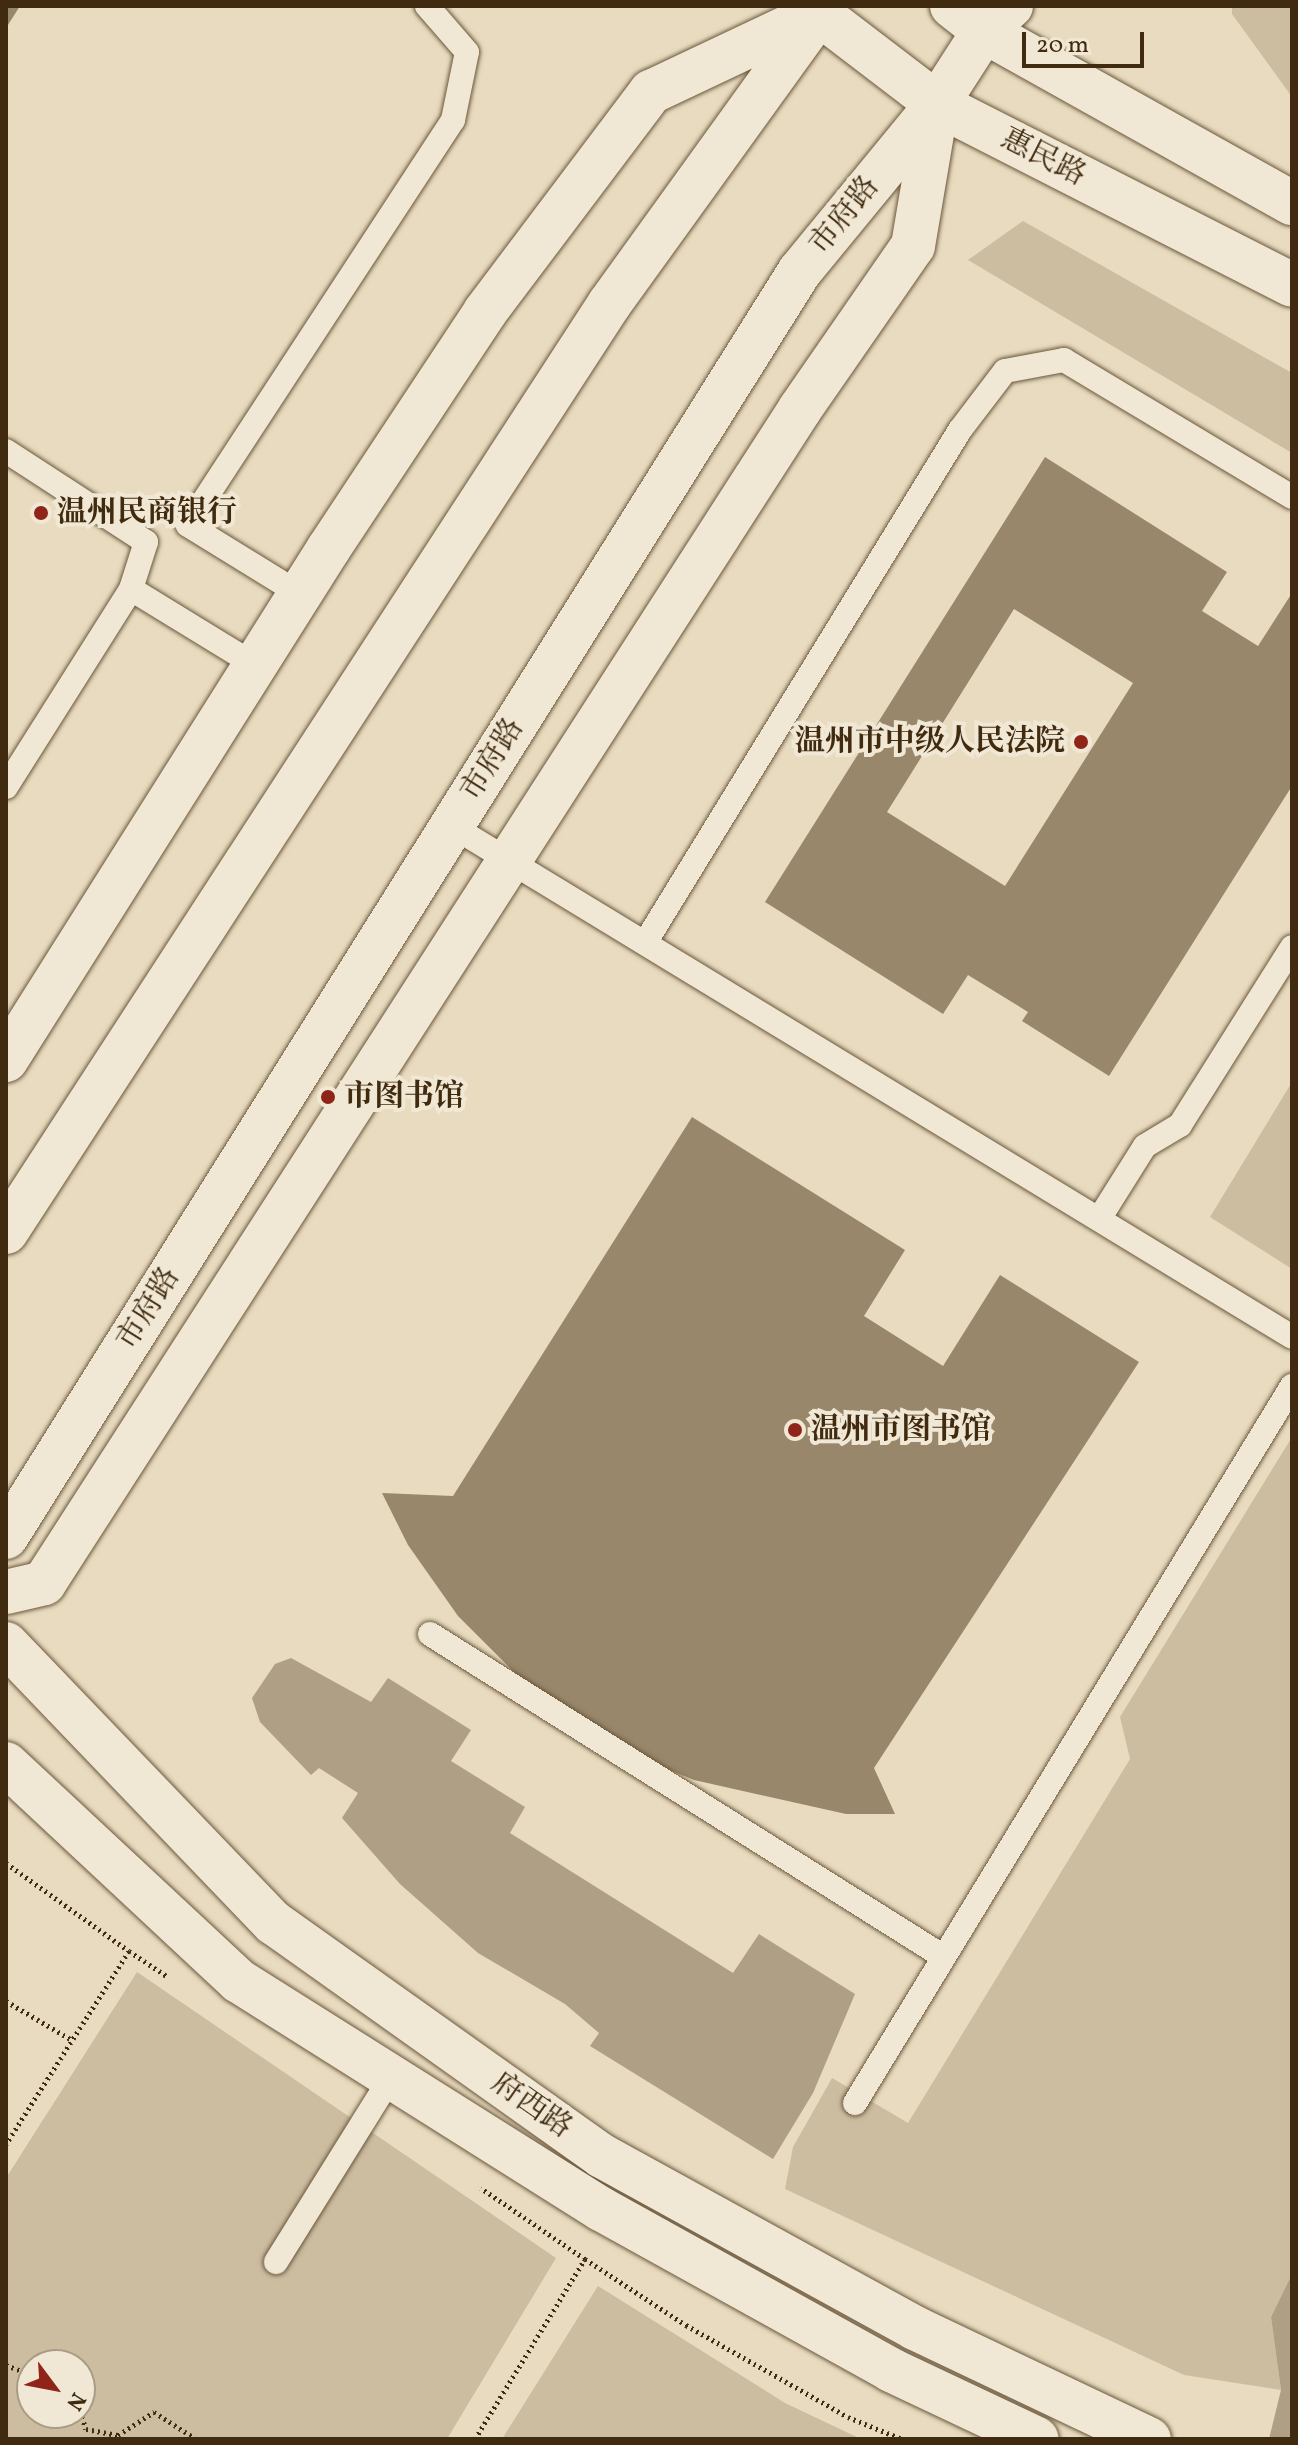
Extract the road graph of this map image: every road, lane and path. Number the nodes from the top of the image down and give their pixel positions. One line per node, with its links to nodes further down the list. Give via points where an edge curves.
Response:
1 (427, 6): 10 (lane, via 467,52 453,120 188,525)
2 (817, 8): 4 (street, 惠民路); 10 (street, via 651,92 485,312); 19 (street, via 610,303)
3 (982, 14): 4 (street, 市府路); 5 (street)
4 (937, 104): 6 (street, 惠民路); 13 (street, 市府路, via 800,271); 14 (street, via 913,246 800,409)
5 (1292, 203)
6 (1292, 285)
7 (6, 451): 9 (lane, via 146,542)
8 (1292, 497): 15 (lane, via 1064,360 1005,371 960,430)
9 (131, 589): 11 (lane); 12 (lane)
10 (300, 594): 11 (street)
11 (255, 665): 17 (street)
12 (6, 787)
13 (452, 826): 14 (lane); 22 (street, 市府路)
14 (510, 861): 15 (lane); 23 (street, via 44,1583)
15 (645, 943): 18 (lane)
16 (1292, 947): 18 (lane, via 1180,1125 1145,1146)
17 (6, 1060)
18 (1099, 1219): 20 (lane)
19 (6, 1232)
20 (1292, 1337)
21 (1292, 1386): 29 (lane)
22 (6, 1537)
23 (6, 1592)
24 (430, 1634): 29 (lane)
25 (6, 1644): 44 (street, 府西路, via 274,1923 602,2156 915,2328)
26 (6, 1764): 33 (street, 府西路, via 239,1981)
27 (6, 1863): 28 (path)
28 (129, 1951): 30 (path); 32 (path)
29 (944, 1957): 34 (lane)
30 (179, 1985)
31 (6, 2001): 32 (path)
32 (72, 2040): 35 (path)
33 (391, 2077): 38 (lane); 43 (street, 府西路, via 601,2209 891,2370)
34 (855, 2103)
35 (6, 2144)
36 (471, 2181): 37 (path)
37 (585, 2259): 41 (path); 42 (path, via 686,2325 835,2410)
38 (276, 2262)
39 (86, 2429): 40 (path, via 118,2435 154,2412)
40 (196, 2439)
41 (475, 2439)
42 (902, 2439)
43 (1037, 2439)
44 (1149, 2439)

